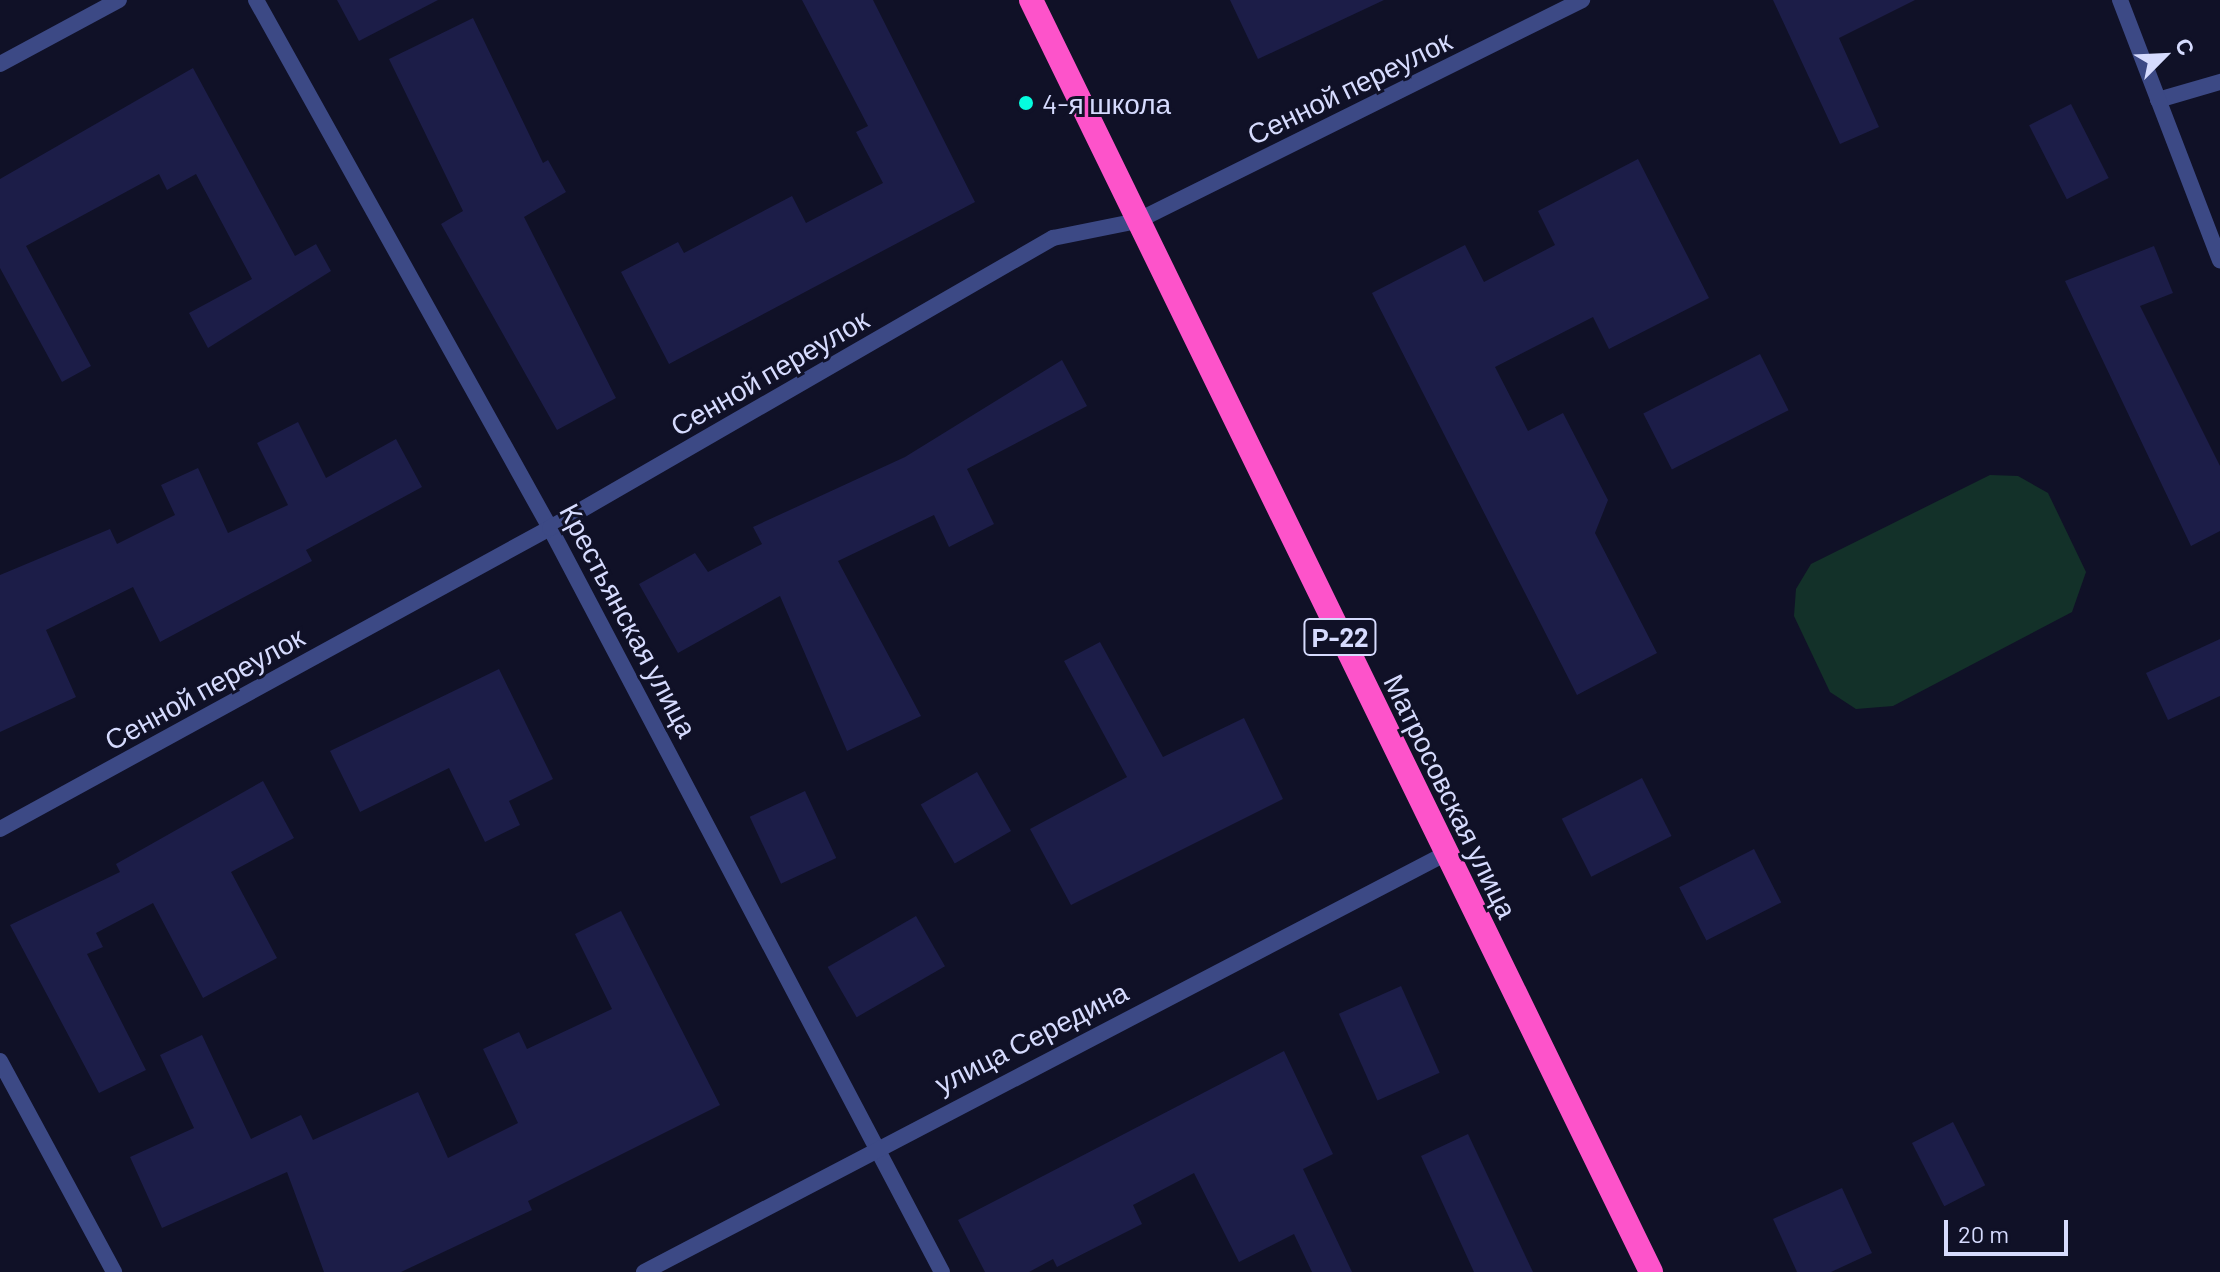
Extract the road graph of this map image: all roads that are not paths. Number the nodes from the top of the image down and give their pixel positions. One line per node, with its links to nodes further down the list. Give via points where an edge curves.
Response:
1 (119, 0): 6 (street)
2 (256, 0): 11 (street, Крестьянская улица)
3 (1031, 0): 9 (highway, Матросовская улица / Р-22)
4 (1582, 0): 9 (street, Сенной переулок)
5 (2120, 0): 8 (street)
6 (0, 64)
7 (2220, 82): 8 (street)
8 (2158, 100): 10 (street)
9 (1137, 221): 11 (street, Сенной переулок, via 1053,238); 13 (highway, Матросовская улица / Р-22)
10 (2220, 260)
11 (550, 528): 12 (street, Сенной переулок); 15 (street, Крестьянская улица)
12 (0, 829)
13 (1445, 854): 15 (street, улица Середина); 19 (highway, Матросовская улица / Р-22)
14 (0, 1061): 16 (street)
15 (879, 1144): 17 (street, улица Середина); 18 (street, Крестьянская улица)
16 (114, 1272)
17 (644, 1272)
18 (942, 1272)
19 (1651, 1272)

